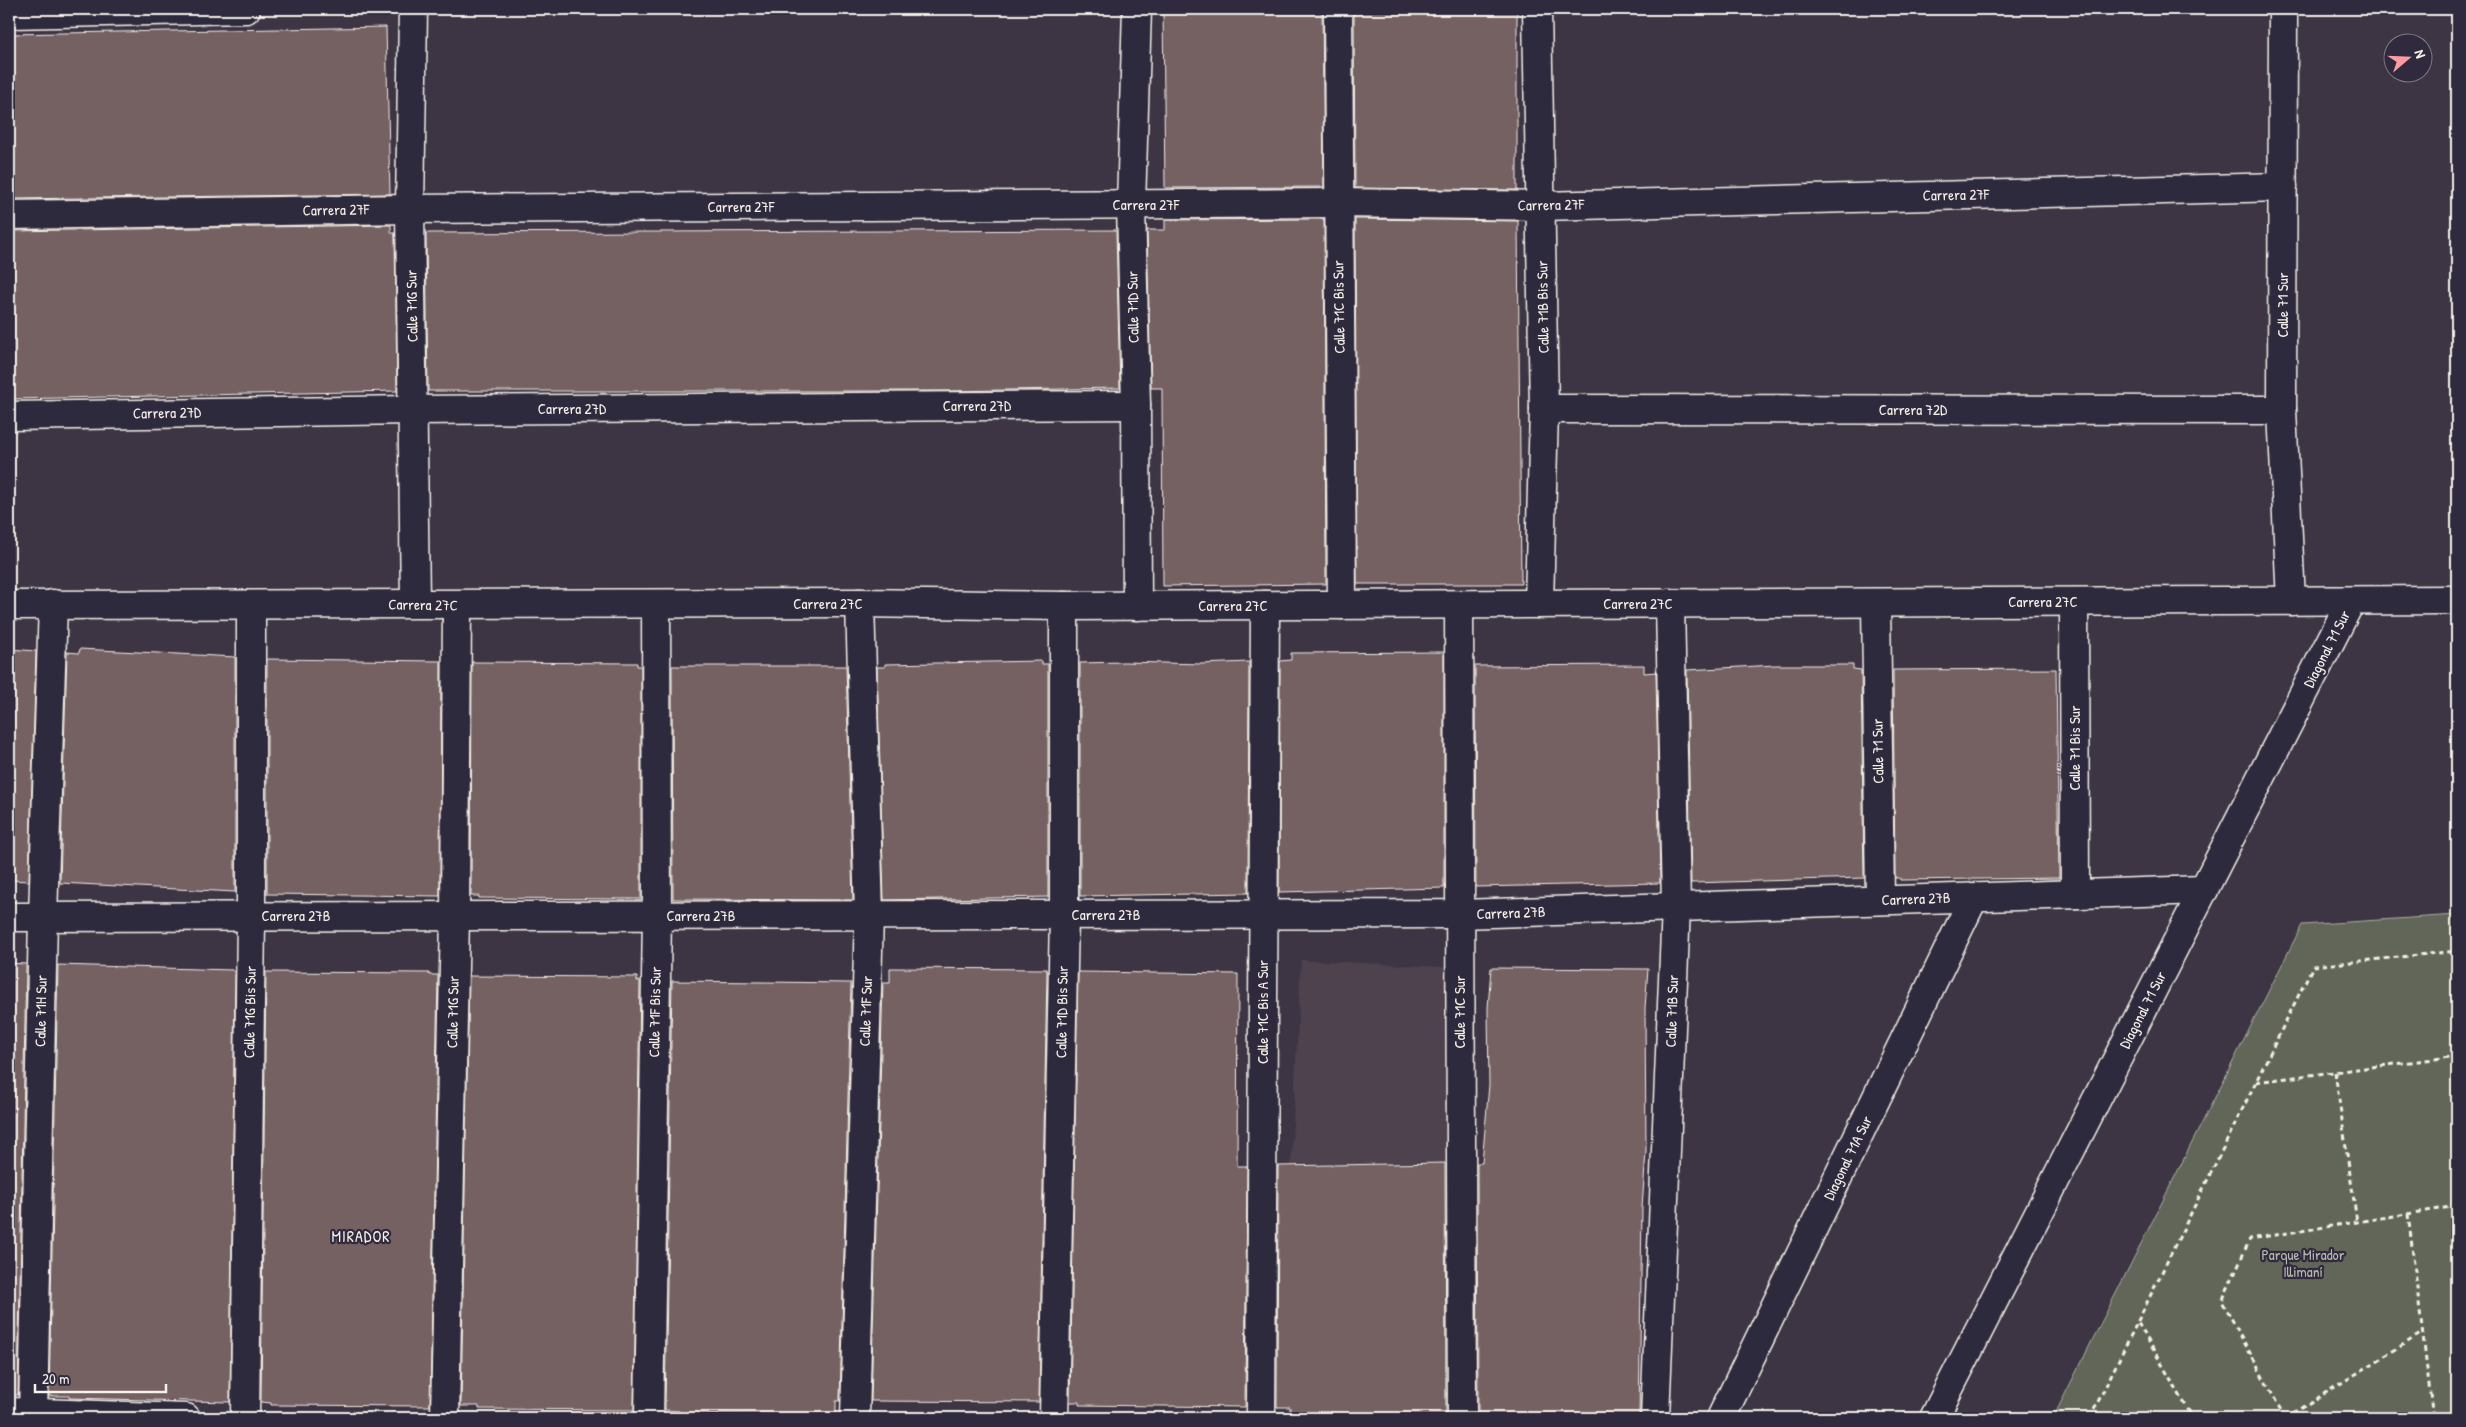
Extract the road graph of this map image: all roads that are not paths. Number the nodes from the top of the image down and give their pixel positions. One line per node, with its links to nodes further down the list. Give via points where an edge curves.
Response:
1 (246, 9): 7 (street)
2 (413, 9): 12 (street, Calle 71G Sur)
3 (1137, 9): 10 (street, Calle 71D Sur)
4 (1338, 9): 9 (street, Calle 71C Bis Sur)
5 (1537, 9): 11 (street, Calle 71B Bis Sur)
6 (2283, 9): 8 (street, Calle 71 Sur)
7 (9, 14)
8 (2283, 187): 11 (street, Carrera 27F); 17 (street, Calle 71 Sur)
9 (1338, 203): 10 (street, Carrera 27F); 11 (street, Carrera 27F); 33 (street, Calle 71C Bis Sur)
10 (1131, 205): 12 (street, Carrera 27F); 14 (street, Calle 71D Sur)
11 (1541, 206): 15 (street, Calle 71B Bis Sur)
12 (410, 208): 13 (street, Carrera 27F); 16 (street, Calle 71G Sur)
13 (9, 215)
14 (1136, 405): 16 (street, Carrera 27D); 37 (street, Calle 71D Sur)
15 (1544, 409): 17 (street, Carrera 72D); 28 (street, Calle 71B Bis Sur)
16 (413, 410): 18 (street, Carrera 27D); 23 (street, Calle 71G Sur)
17 (2282, 410): 20 (street, Calle 71 Sur)
18 (9, 416)
19 (2457, 600): 21 (street, Carrera 27C)
20 (2291, 601): 21 (street, Carrera 27C); 22 (street, Carrera 27C)
21 (2351, 601): 38 (street, Diagonal 71 Sur)
22 (2074, 602): 26 (street, Carrera 27C); 39 (street, Calle 71 Bis Sur)
23 (415, 603): 30 (street, Carrera 27C); 35 (street, Carrera 27C)
24 (860, 603): 31 (street, Carrera 27C); 36 (street, Carrera 27C); 45 (street, Calle 71F Sur)
25 (1670, 603): 26 (street, Carrera 27C); 28 (street, Carrera 27C); 42 (street, Calle 71B Sur)
26 (1876, 603): 41 (street, Calle 71 Sur)
27 (53, 604): 29 (street, Carrera 27C); 30 (street, Carrera 27C); 50 (street, Calle 71H Sur)
28 (1539, 604): 34 (street, Carrera 27C)
29 (9, 605)
30 (252, 605): 51 (street, Calle 71G Bis Sur)
31 (656, 605): 35 (street, Carrera 27C); 48 (street, Calle 71F Bis Sur)
32 (1265, 605): 33 (street, Carrera 27C); 37 (street, Carrera 27C); 46 (street, Calle 71C Bis A Sur)
33 (1342, 605): 34 (street, Carrera 27C)
34 (1459, 605): 44 (street, Calle 71C Sur)
35 (457, 606): 47 (street, Calle 71G Sur)
36 (1064, 606): 37 (street, Carrera 27C); 43 (street, Calle 71D Bis Sur)
37 (1137, 606)
38 (2204, 890): 39 (street, Carrera 27B); 63 (street, Diagonal 71 Sur)
39 (2075, 894): 40 (street, Carrera 27B)
40 (1974, 897): 41 (street, Carrera 27B); 62 (street, Diagonal 71A Sur)
41 (1880, 900): 42 (street, Carrera 27B)
42 (1676, 907): 44 (street, Carrera 27B); 61 (street, Calle 71B Sur)
43 (1064, 914): 45 (street, Carrera 27B); 46 (street, Carrera 27B); 58 (street, Calle 71D Bis Sur)
44 (1460, 914): 46 (street, Carrera 27B); 60 (street, Calle 71C Sur)
45 (869, 915): 48 (street, Carrera 27B); 57 (street, Calle 71F Sur)
46 (1264, 915): 59 (street, Calle 71C Bis A Sur)
47 (455, 916): 48 (street, Carrera 27B); 51 (street, Carrera 27B); 55 (street, Calle 71G Sur)
48 (657, 916): 56 (street, Calle 71F Bis Sur)
49 (9, 917): 50 (street, Carrera 27B)
50 (43, 917): 51 (street, Carrera 27B); 52 (street, Calle 71H Sur)
51 (251, 917): 54 (street, Calle 71G Bis Sur)
52 (25, 1415): 53 (street)
53 (186, 1418)
54 (245, 1418)
55 (445, 1418)
56 (649, 1418)
57 (855, 1418)
58 (1054, 1418)
59 (1261, 1418)
60 (1462, 1418)
61 (1655, 1418)
62 (1721, 1418)
63 (1934, 1418)

